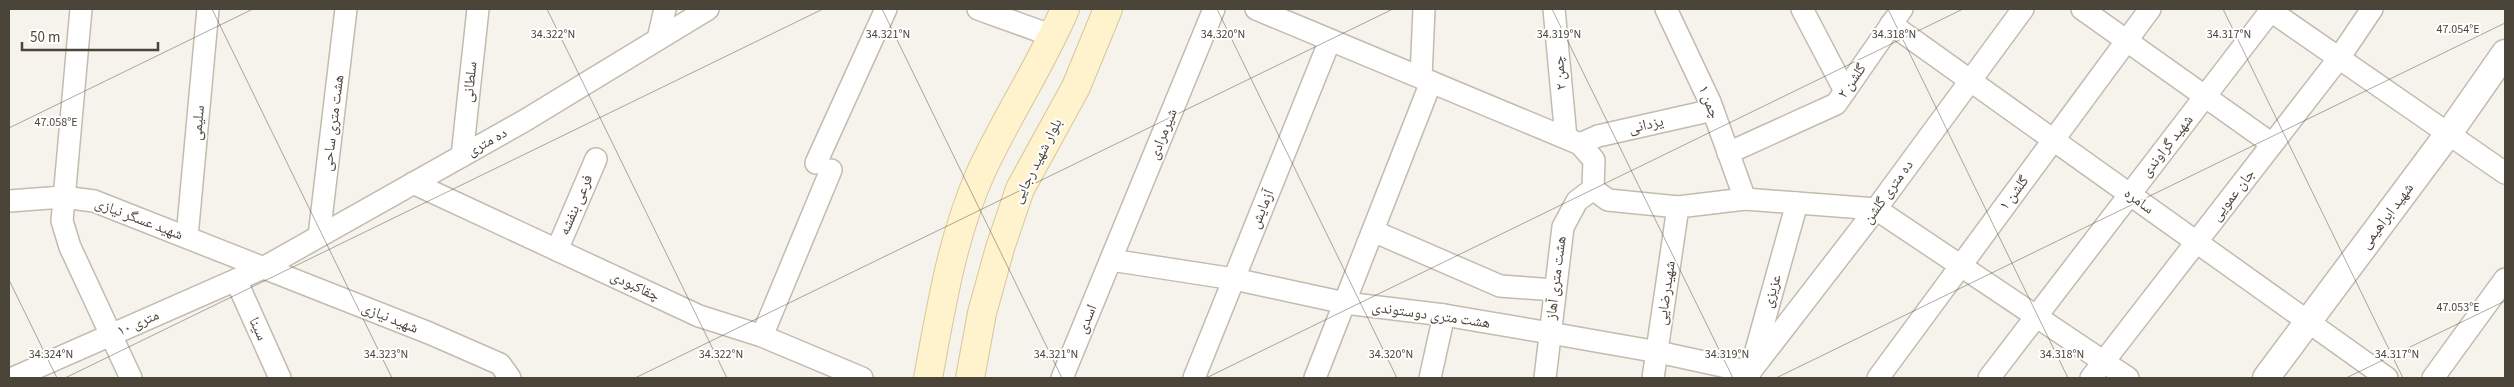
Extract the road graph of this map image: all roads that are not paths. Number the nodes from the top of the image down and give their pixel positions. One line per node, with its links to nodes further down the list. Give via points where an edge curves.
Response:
1 (81, 9): 48 (street)
2 (208, 9): 56 (street, سلیمی)
3 (346, 9): 55 (street, هشت متری ساحی)
4 (478, 9): 40 (street, سلطانی)
5 (665, 9): 24 (street)
6 (708, 9): 24 (street, ده متری)
7 (886, 9): 72 (street)
8 (978, 9): 23 (street)
9 (1064, 9): 23 (main road)
10 (1108, 9): 44 (main road, بلوار شهید رجایی, via 1076,87)
11 (1214, 9): 59 (street, شیرمرادی)
12 (1256, 9): 25 (street)
13 (1424, 9): 29 (street)
14 (1554, 9): 36 (street, چمن ۲)
15 (1666, 9): 33 (street, چمن ۱)
16 (1802, 9): 31 (street)
17 (2022, 9): 30 (street, ده متری گلشن)
18 (2082, 9): 26 (street)
19 (2150, 9): 26 (street, گلشن ۱)
20 (2271, 9): 28 (street); 32 (street, شهید گراوندی)
21 (2372, 9): 28 (street, جان عمویی)
22 (1897, 17): 30 (street, سامره); 31 (street, گلشن ۲)
23 (1053, 36): 38 (main road)
24 (658, 39): 40 (street, ده متری)
25 (1330, 40): 29 (street); 64 (street, آزمایش)
26 (2127, 40): 32 (street); 35 (street, گلشن ۱)
27 (2505, 53): 34 (street, شهید ابراهیمی)
28 (2338, 58): 34 (street); 37 (street, جان عمویی)
29 (1426, 80): 36 (street); 54 (street)
30 (1969, 80): 35 (street, سامره); 53 (street, ده متری گلشن)
31 (1841, 97): 39 (street)
32 (2205, 97): 37 (street); 47 (street, شهید گراوندی)
33 (1713, 110): 36 (street, یزدانی); 39 (street, چمن ۱)
34 (2448, 134): 43 (street); 69 (street, شهید ابراهیمی)
35 (2053, 140): 47 (street, سامره); 60 (street, گلشن ۱)
36 (1573, 141): 46 (street, via 1594,160)
37 (2272, 144): 57 (street, جان عمویی)
38 (994, 147): 42 (main road); 44 (main road)
39 (1728, 153): 49 (street, چمن ۱)
40 (462, 156): 45 (street, ده متری)
41 (596, 160): 58 (street, فرعی بنفشه)
42 (981, 173): 44 (main road); 81 (main road, via 954,250)
43 (2505, 173)
44 (1026, 178): 82 (main road, بلوار شهید رجایی, via 1000,248 982,313)
45 (413, 183): 55 (street, ده متری); 58 (street, چقاکبودی)
46 (1593, 189): 52 (street, via 1608,200); 65 (street, هشت متری آهاز, via 1577,201 1563,227)
47 (2130, 195): 57 (street, سامره); 68 (street, شهید گراوندی)
48 (62, 196): 50 (street, شهید عسگر نیازی); 56 (street, شهید عسگر نیازی, via 94,200); 71 (street, via 62,221 70,247)
49 (1745, 199): 51 (street); 52 (street)
50 (9, 202)
51 (1797, 203): 53 (street); 75 (street, عزیزی)
52 (1678, 207): 73 (street, شهیدرضایی)
53 (1876, 209): 60 (street); 75 (street, ده متری گلشن)
54 (1373, 232): 65 (street, via 1500,286); 66 (street)
55 (319, 236): 61 (street, ده متری)
56 (187, 237): 61 (street, شهید عسگر نیازی)
57 (2197, 242): 69 (street, سامره); 74 (street, جان عمویی)
58 (557, 250): 72 (street, چقاکبودی, via 699,316)
59 (1111, 260): 64 (street, هشت متری دوستوندی); 83 (street, اسدی)
60 (1960, 266): 68 (street); 89 (street, گلشن ۱)
61 (263, 268): 63 (street, ۱۰ متری); 80 (street, شهید نیازی, via 500,364)
62 (2505, 279): 94 (street)
63 (236, 280): 71 (street, ۱۰ متری); 79 (street, سینا)
64 (1234, 280): 66 (street, هشت متری دوستوندی); 84 (street, آزمایش)
65 (1555, 290): 70 (street, هشت متری آهاز)
66 (1345, 303): 67 (street, هشت متری دوستوندی); 85 (street)
67 (1444, 315): 70 (street, هشت متری دوستوندی); 86 (street)
68 (2036, 316): 74 (street); 90 (street, شهید گراوندی)
69 (2308, 322): 92 (street, شهید ابراهیمی); 93 (street, سامره)
70 (1550, 333): 73 (street, هشت متری دوستوندی); 87 (street, هشت متری آهاز)
71 (111, 336): 77 (street, ۱۰ متری); 78 (street)
72 (762, 336): 76 (street, چقاکبودی)
73 (1658, 352): 75 (street, هشت متری دوستوندی); 88 (street, شهیدرضایی)
74 (2098, 370): 91 (street)
75 (1749, 375)
76 (856, 377)
77 (13, 378)
78 (131, 378)
79 (280, 378)
80 (510, 378)
81 (928, 378)
82 (970, 378)
83 (1062, 378)
84 (1194, 378)
85 (1315, 378)
86 (1430, 378)
87 (1545, 378)
88 (1654, 378)
89 (1878, 378)
90 (1989, 378)
91 (2128, 378)
92 (2266, 378)
93 (2387, 378)
94 (2433, 378)

